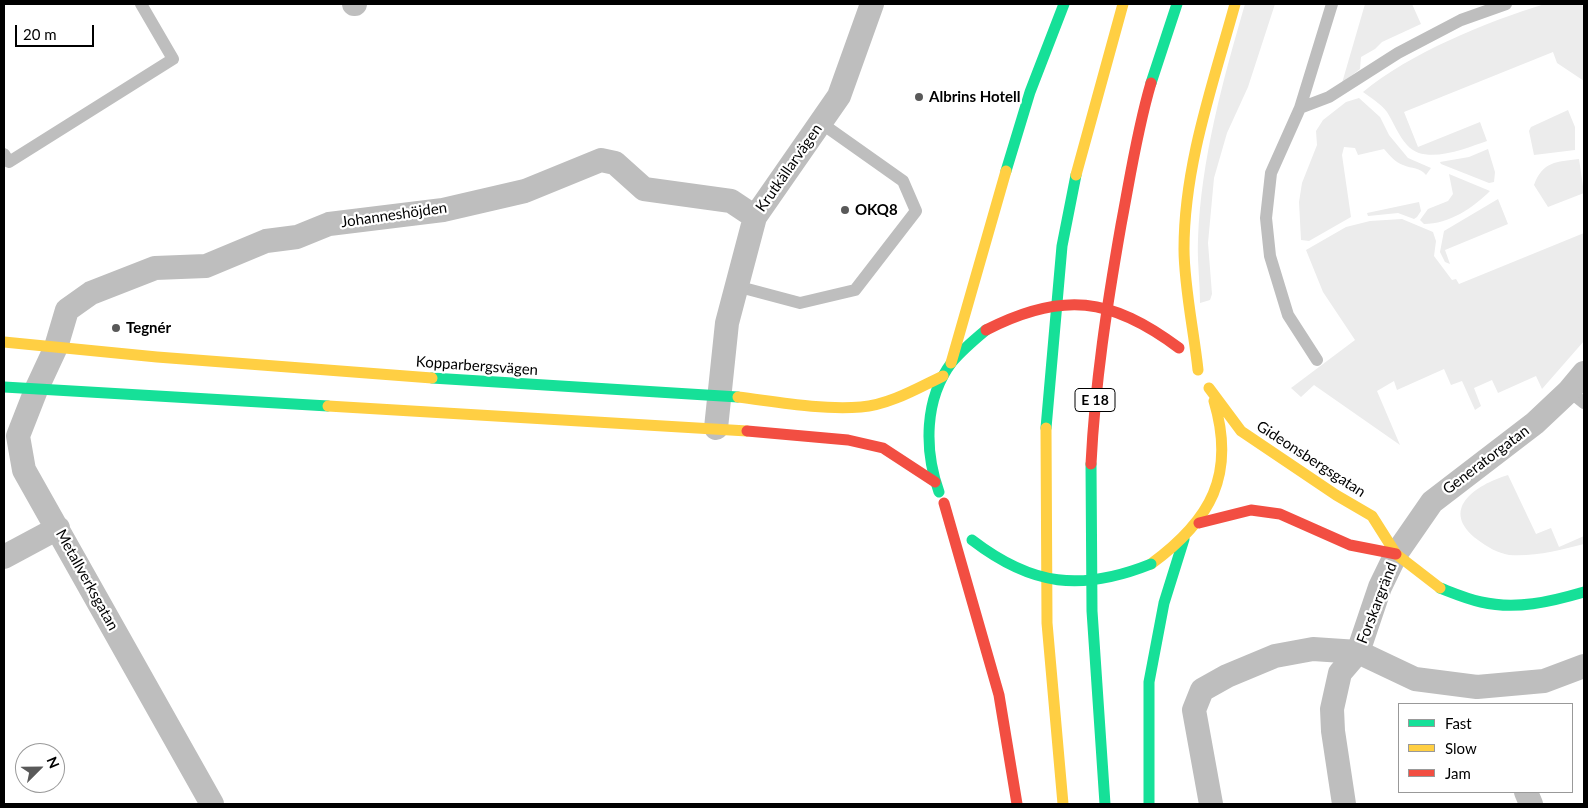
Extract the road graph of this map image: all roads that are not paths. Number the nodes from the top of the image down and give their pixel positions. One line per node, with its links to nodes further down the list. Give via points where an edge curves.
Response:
1 (140, 4): 11 (lane, via 173,59 9,162)
2 (872, 4): 10 (street, Krutkällarvägen, via 839,96)
3 (1064, 4): 17 (main road, via 1019,128)
4 (1123, 4): 40 (main road, via 1081,151 1062,246 1045,436 1046,624)
5 (1177, 4): 41 (main road, E 18, via 1136,143 1100,347 1093,418 1092,633)
6 (1234, 4): 18 (main road, via 1188,184 1184,250)
7 (1332, 4): 9 (lane)
8 (1506, 4): 9 (lane, via 1461,20 1398,53 1329,97)
9 (1300, 108): 16 (lane, via 1271,173 1266,218 1270,256 1288,315)
10 (821, 123): 12 (street, Krutkällarvägen); 13 (lane, via 903,181 916,211 855,290 800,303)
11 (4, 154)
12 (754, 216): 13 (street, Krutkällarvägen); 15 (street, Johanneshöjden, via 731,201 644,189 615,163 601,160 525,191 443,210 329,224 297,236 266,241 206,266 155,268 91,293 67,310)
13 (736, 286): 24 (street, Krutkällarvägen, via 727,324)
14 (4, 342): 15 (main road, Kopparbergsvägen)
15 (56, 348): 23 (street, Metallverksgatan); 24 (main road, Kopparbergsvägen, via 497,383)
16 (1317, 360)
17 (951, 363): 18 (main road, bridge, via 986,330 1004,320 1029,310 1082,304 1109,308 1158,330 1180,348); 20 (main road)
18 (1198, 370): 22 (main road)
19 (1584, 373): 25 (street, Generatorgatan)
20 (943, 376): 24 (main road, Kopparbergsvägen, via 898,397 862,407 814,406); 27 (main road, via 930,417 928,444)
21 (4, 387): 23 (main road)
22 (1209, 388): 29 (main road, via 1220,423 1222,457 1215,490); 32 (main road, Gideonsbergsgatan, via 1241,431 1372,516)
23 (36, 390): 26 (main road); 30 (street, Metallverksgatan, via 18,436 24,470)
24 (720, 395): 26 (street, Krutkällarvägen)
25 (1577, 397): 32 (street, Generatorgatan, via 1535,423 1432,502)
26 (716, 428): 27 (main road, via 848,440 883,448)
27 (935, 482): 28 (main road)
28 (944, 503): 31 (main road, bridge, via 954,520 986,552 1011,567 1055,581 1081,583 1133,573); 39 (main road, via 999,695)
29 (1199, 522): 31 (main road); 32 (main road, Gideonsbergsgatan, via 1251,510 1280,514 1350,545)
30 (58, 528): 33 (street); 38 (street, Metallverksgatan)
31 (1184, 540): 42 (main road, via 1164,603 1149,682)
32 (1396, 554): 34 (main road, Gideonsbergsgatan, via 1437,587 1480,602 1516,606 1552,602); 35 (street, Forskargränd, via 1380,587)
33 (4, 557)
34 (1584, 592)
35 (1358, 652): 37 (street, via 1415,679); 43 (street, Forskargränd, via 1313,649 1275,656 1202,690 1194,710); 44 (street, Forskargränd, via 1340,673 1332,709)
36 (1584, 666): 37 (street, via 1544,681)
37 (1482, 695)
38 (212, 804)
39 (1017, 804)
40 (1063, 804)
41 (1105, 804)
42 (1149, 804)
43 (1211, 804)
44 (1344, 804)

